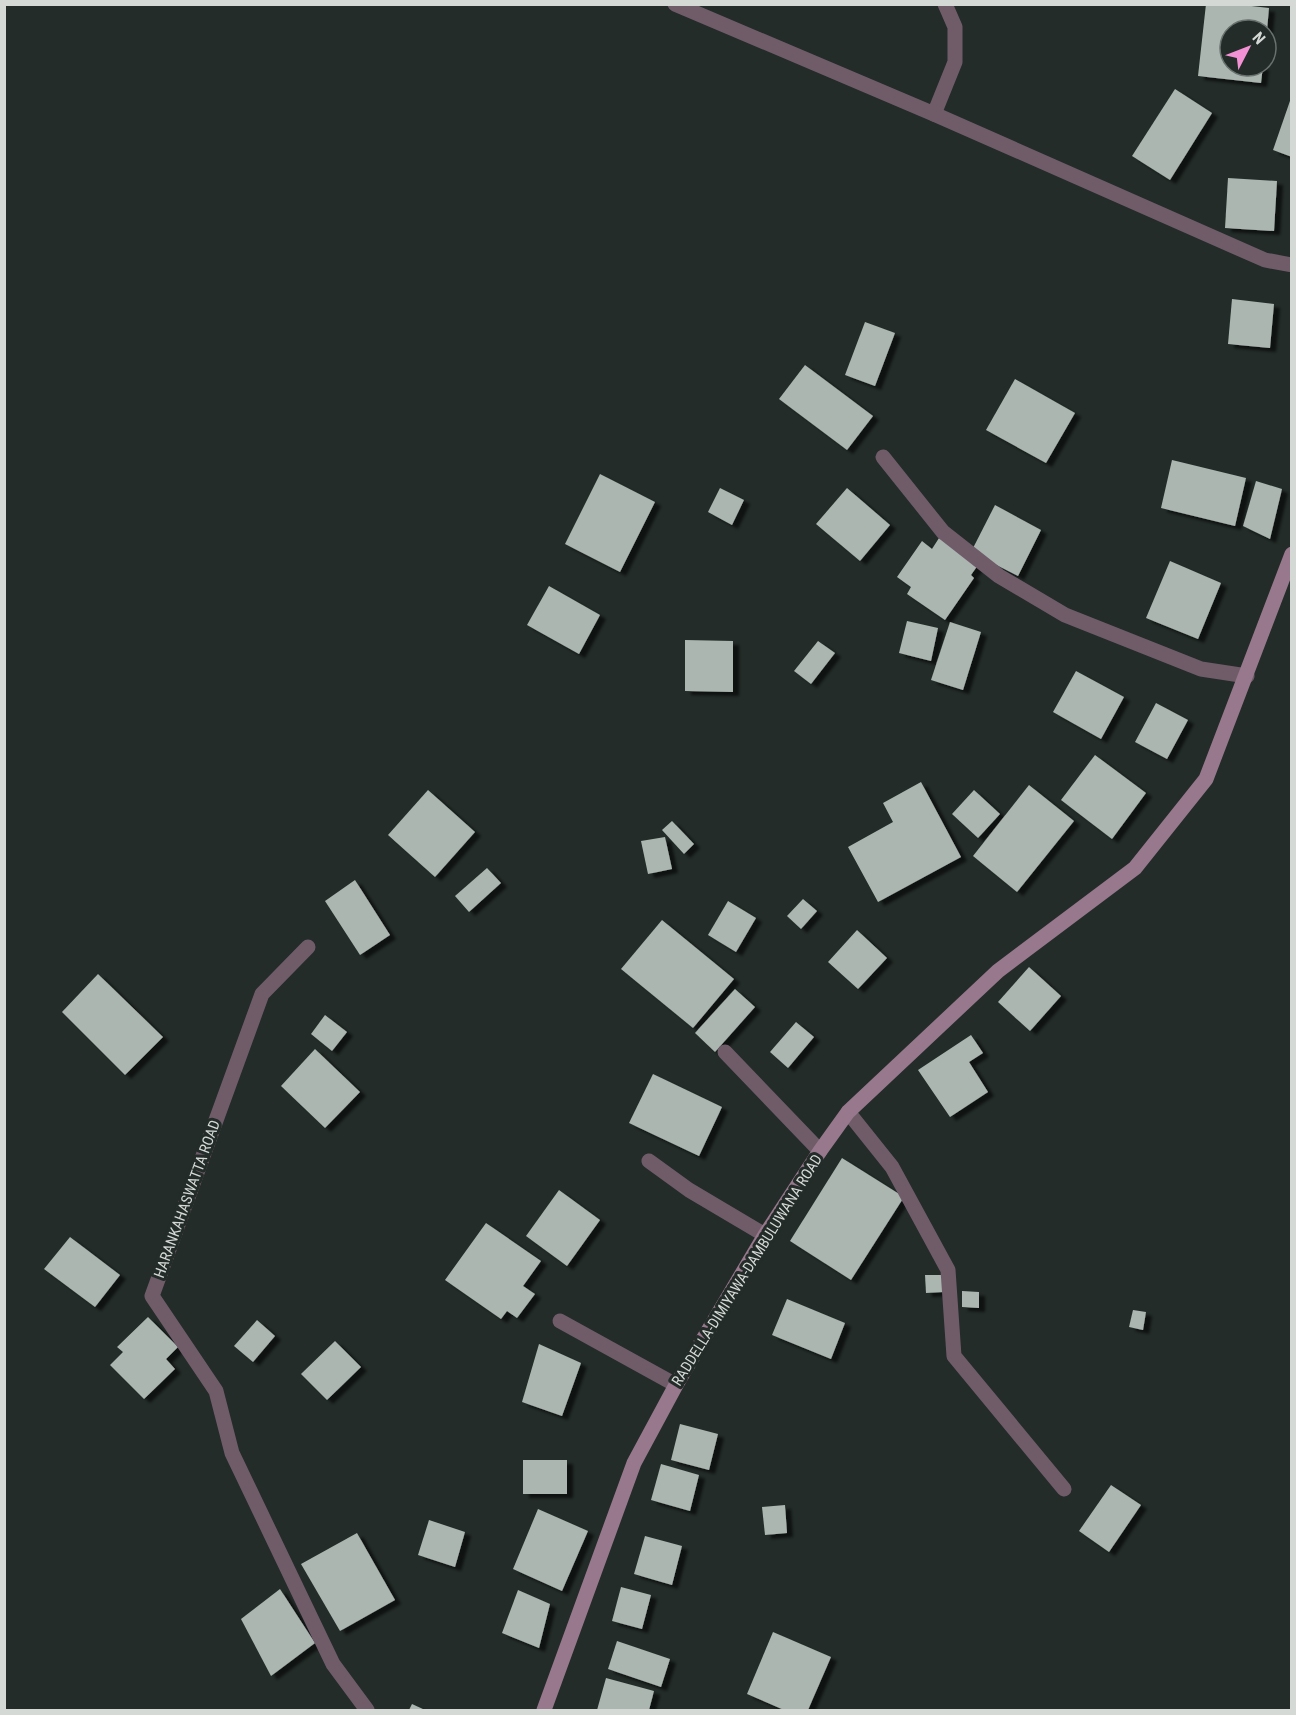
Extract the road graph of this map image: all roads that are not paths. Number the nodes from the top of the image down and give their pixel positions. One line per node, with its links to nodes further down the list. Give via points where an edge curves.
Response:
1 (675, 4): 3 (street)
2 (945, 4): 3 (street, via 955,27 956,62)
3 (934, 114): 4 (street, via 1265,260)
4 (1292, 265)
5 (883, 457): 7 (street, via 943,532 999,576 1065,615 1201,669)
6 (1292, 554): 7 (street, RADDELLA-DIMIYAWA-DAMBULUWANA ROAD)
7 (1247, 676): 10 (street, RADDELLA-DIMIYAWA-DAMBULUWANA ROAD, via 1206,779 1135,868 998,971)
8 (308, 947): 17 (street, HARANKAHASWATTA ROAD, via 262,994 152,1296 216,1391 232,1453 333,1664)
9 (725, 1052): 11 (street)
10 (848, 1112): 11 (street, RADDELLA-DIMIYAWA-DAMBULUWANA ROAD); 16 (street, via 892,1167 948,1269 954,1356)
11 (820, 1151): 13 (street, RADDELLA-DIMIYAWA-DAMBULUWANA ROAD)
12 (650, 1161): 13 (street, via 689,1190)
13 (765, 1235): 15 (street, RADDELLA-DIMIYAWA-DAMBULUWANA ROAD)
14 (560, 1321): 15 (street)
15 (676, 1385): 18 (street, RADDELLA-DIMIYAWA-DAMBULUWANA ROAD, via 634,1463)
16 (1064, 1489)
17 (367, 1710)
18 (544, 1710)

